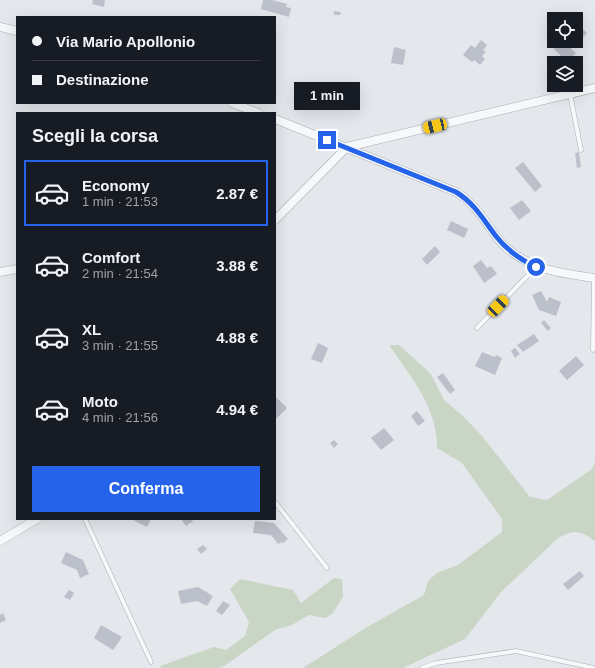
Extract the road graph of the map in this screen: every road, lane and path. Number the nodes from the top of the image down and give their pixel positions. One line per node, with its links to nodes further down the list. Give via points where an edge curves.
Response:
1 (0, 27): 2 (street)
2 (16, 31)
3 (595, 88): 4 (street)
4 (570, 94): 8 (street); 9 (lane)
5 (235, 104): 6 (street)
6 (255, 112)
7 (276, 120): 8 (street)
8 (347, 147): 10 (street); 11 (street, via 456,192 476,208 501,242)
9 (581, 150)
10 (276, 219)
11 (536, 267): 14 (street); 15 (lane)
12 (16, 269): 13 (street)
13 (0, 272)
14 (595, 278): 16 (lane)
15 (477, 328)
16 (593, 350)
17 (276, 503): 21 (lane)
18 (35, 520): 20 (street)
19 (85, 520): 22 (lane)
20 (0, 541)
21 (327, 568)
22 (151, 662)
23 (422, 668): 24 (lane, via 436,663 516,651)
24 (594, 668)

